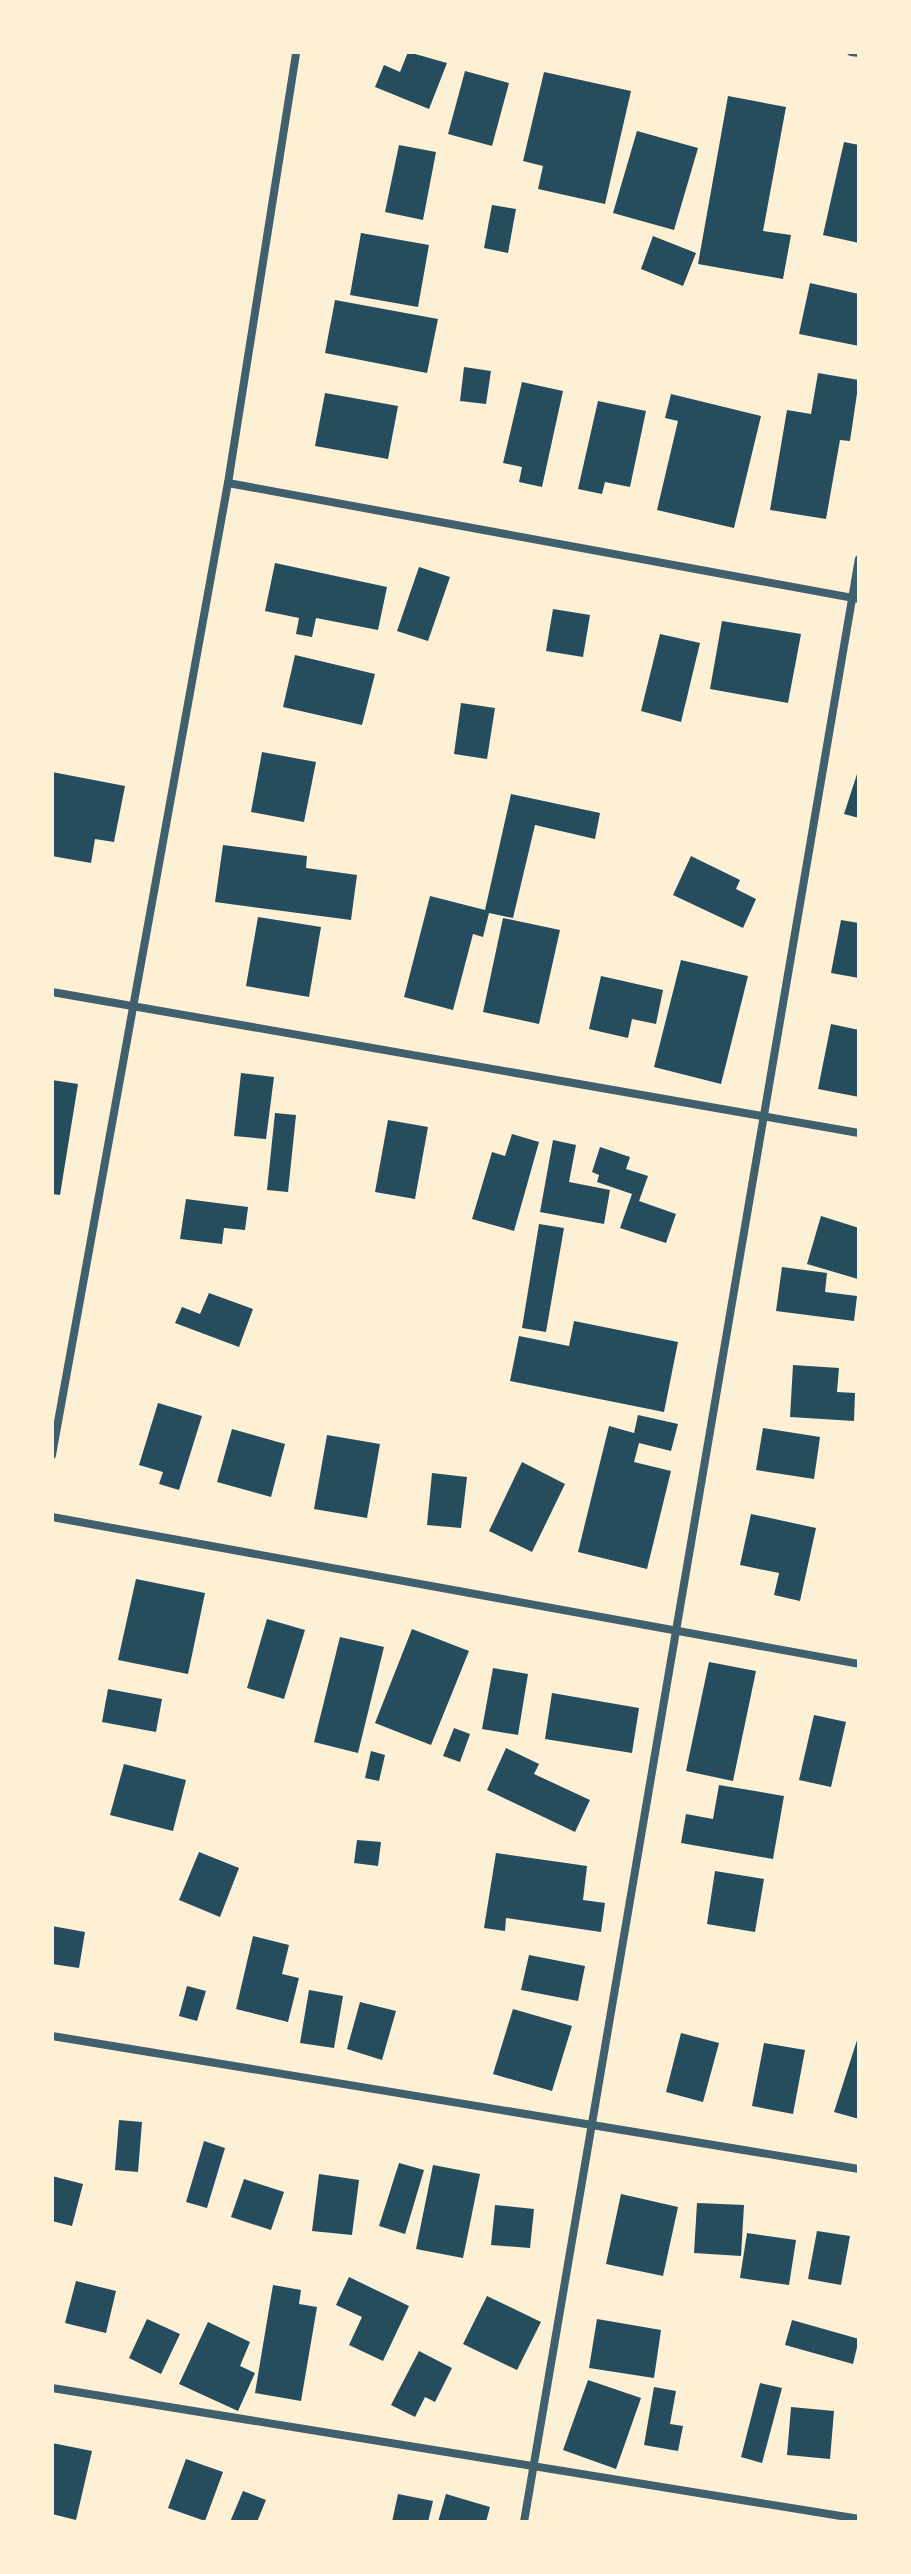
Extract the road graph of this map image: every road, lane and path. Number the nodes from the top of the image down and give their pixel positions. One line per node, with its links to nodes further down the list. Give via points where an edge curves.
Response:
1 (296, 52): 4 (street)
2 (851, 52): 3 (street)
3 (859, 53)
4 (228, 483): 6 (street); 8 (street)
5 (859, 559): 6 (street)
6 (856, 598): 9 (street)
7 (52, 992): 8 (street)
8 (130, 1009): 9 (street); 11 (street)
9 (765, 1116): 10 (street); 13 (street)
10 (859, 1133)
11 (52, 1455)
12 (52, 1517): 13 (street)
13 (679, 1632): 14 (street); 16 (street)
14 (859, 1664)
15 (52, 2036): 16 (street)
16 (596, 2125): 17 (street); 19 (street)
17 (859, 2169)
18 (52, 2388): 19 (street)
19 (534, 2469): 20 (street); 21 (street)
20 (859, 2519)
21 (524, 2522)

